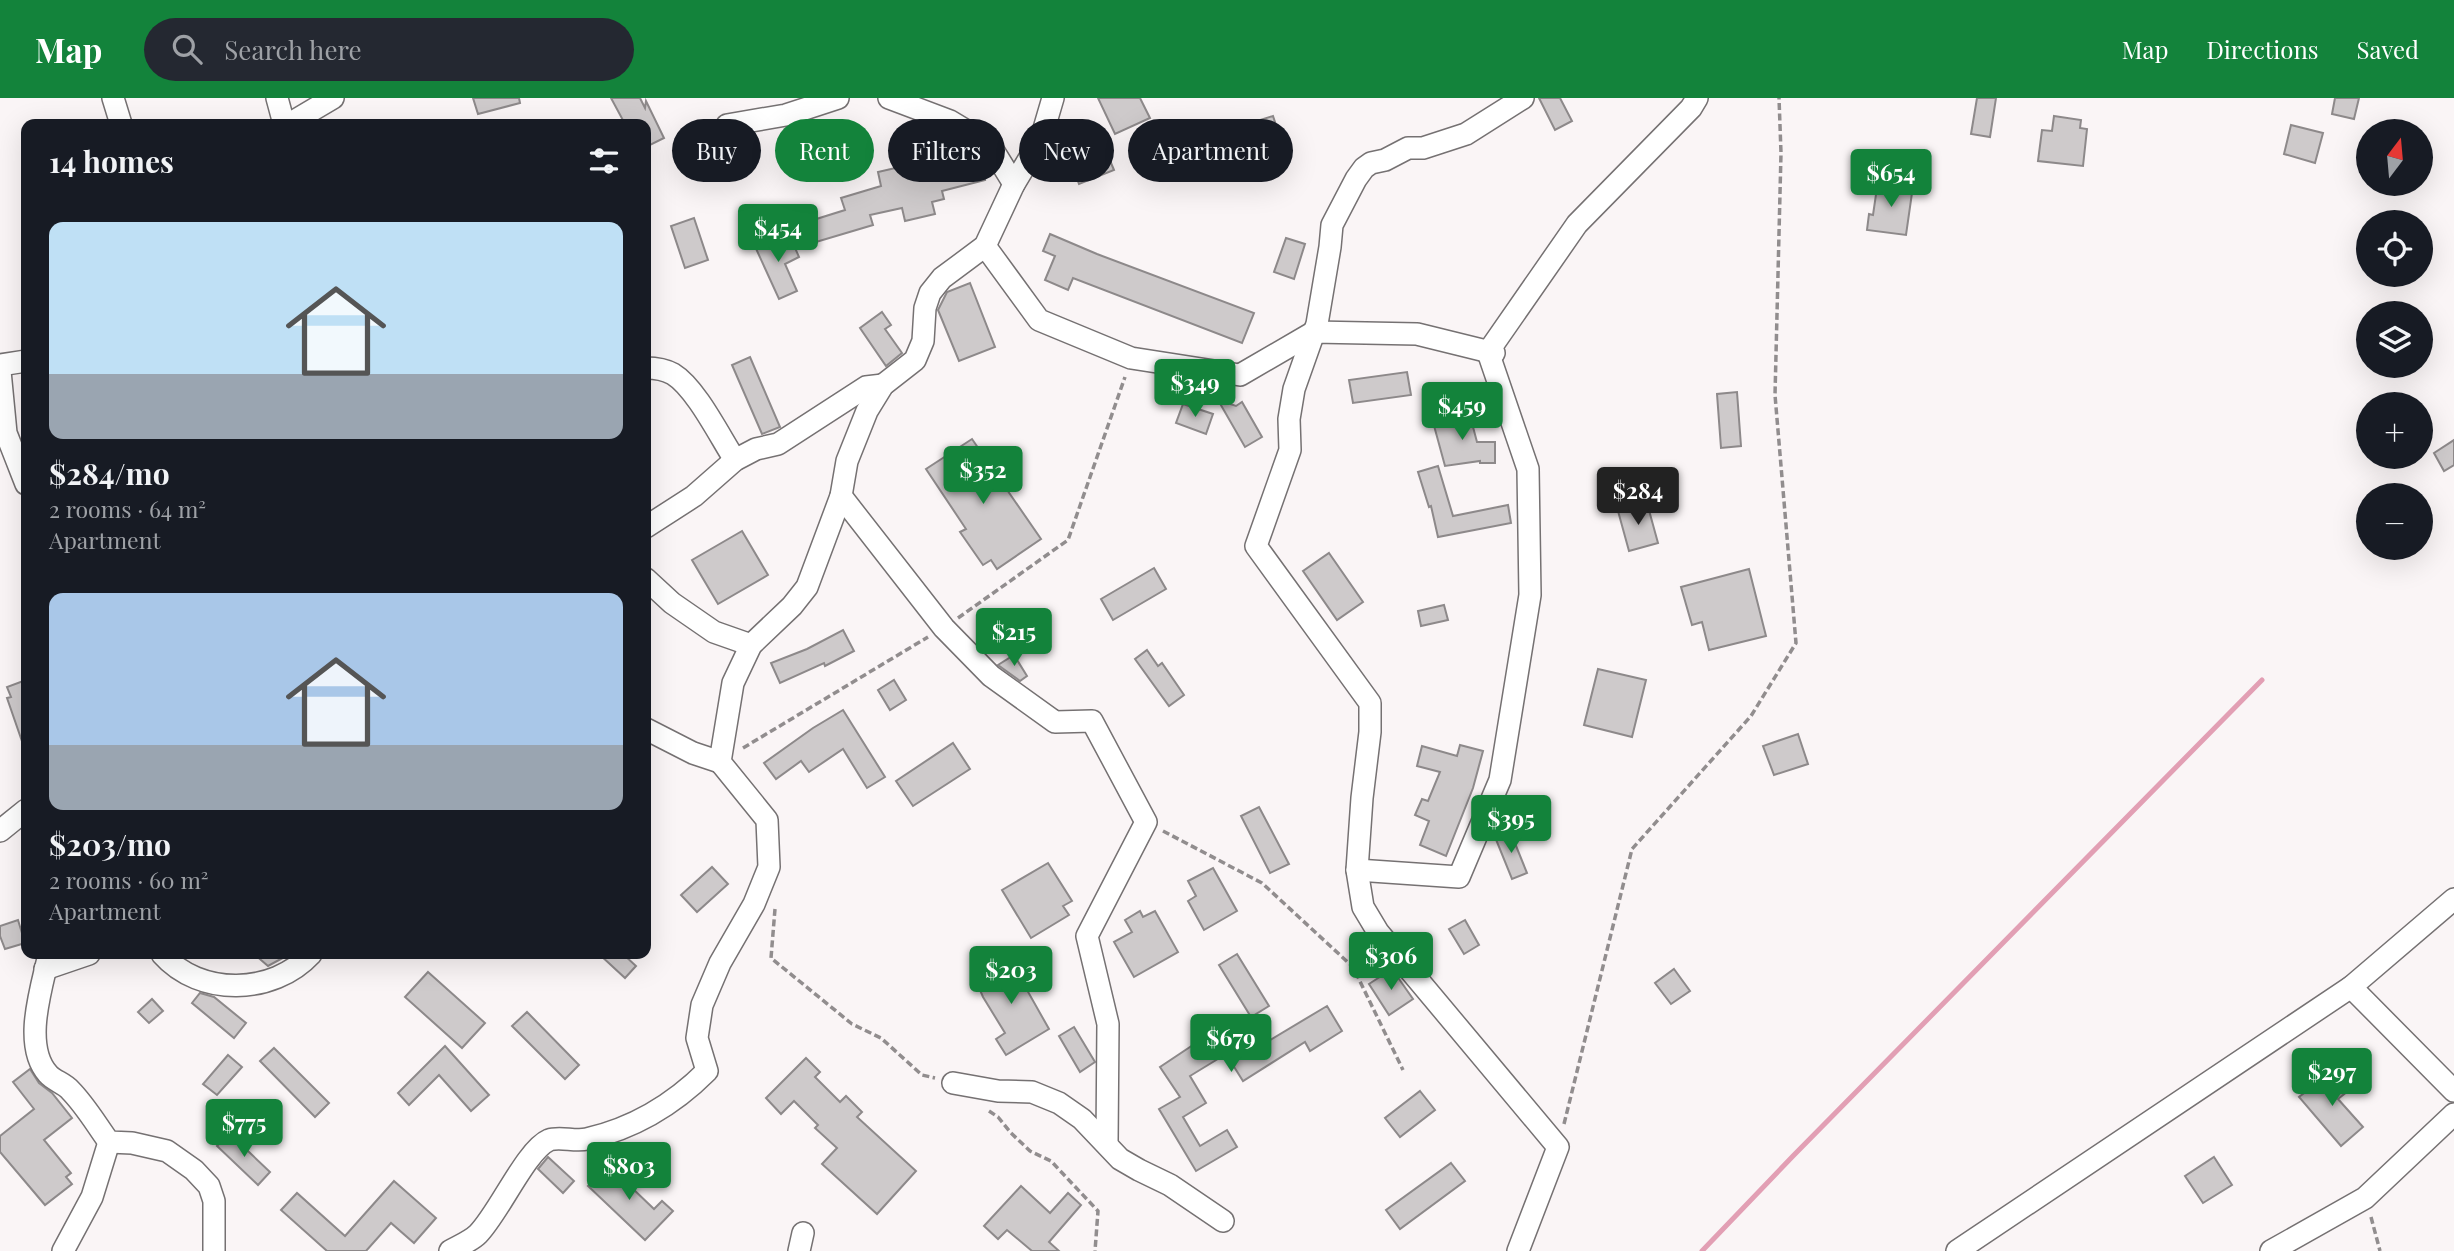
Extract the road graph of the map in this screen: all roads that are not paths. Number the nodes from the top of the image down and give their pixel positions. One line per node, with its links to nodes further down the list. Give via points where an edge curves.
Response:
1 (113, 98): 9 (street)
2 (277, 98): 10 (street)
3 (333, 98): 11 (street)
4 (838, 98): 12 (street)
5 (889, 98): 13 (street, via 950,121 990,145)
6 (1053, 98): 13 (street, via 1041,139)
7 (1523, 98): 15 (street, via 1466,134 1423,148 1408,148 1364,168 1332,225)
8 (1697, 98): 16 (street, via 1577,224)
9 (119, 119)
10 (284, 119)
11 (295, 119)
12 (761, 119)
13 (1014, 184): 14 (street)
14 (985, 246): 15 (street, via 1039,320 1131,358 1240,375); 21 (street, via 942,278 930,293 923,341 915,360)
15 (1314, 332): 16 (street, via 1418,334); 32 (street, via 1294,388 1290,450 1256,546 1370,703)
16 (1491, 352): 32 (street, via 1528,469 1530,595 1500,780 1459,877)
17 (21, 362): 18 (street)
18 (0, 365)
19 (651, 368): 22 (street, via 672,373 682,382)
20 (0, 371): 23 (street, via 6,433)
21 (883, 385): 22 (street, via 866,387 778,444); 24 (street, via 847,461)
22 (735, 460): 25 (street, via 694,496)
23 (21, 471)
24 (841, 496): 27 (street, via 807,587); 42 (street, via 944,628 991,676 1055,722 1092,721 1146,822 1087,936 1108,1024)
25 (651, 524)
26 (651, 584): 27 (street, via 714,632)
27 (751, 645): 29 (street, via 733,683)
28 (651, 732): 29 (street)
29 (720, 762): 46 (street, via 766,820 769,867 702,1005 697,1038 707,1071 648,1117 585,1139 550,1140 534,1152 477,1235)
30 (21, 814): 31 (street)
31 (0, 831)
32 (1357, 870): 47 (street, via 1363,907 1378,932 1559,1147)
33 (2454, 899): 37 (street)
34 (166, 959): 35 (street, via 190,976 245,986 274,980)
35 (307, 959)
36 (47, 961): 41 (street, via 36,1017 40,1062 81,1102)
37 (2351, 987): 39 (street); 48 (street)
38 (953, 1083): 42 (street, via 1041,1095 1059,1102)
39 (2454, 1091)
40 (2454, 1114): 49 (street, via 2365,1198)
41 (108, 1142): 44 (street, via 92,1197); 45 (street, via 167,1151 194,1170 209,1186 214,1201)
42 (1107, 1142): 43 (street, via 1120,1158)
43 (1223, 1221)
44 (63, 1251)
45 (214, 1251)
46 (450, 1251)
47 (1518, 1251)
48 (1957, 1251)
49 (2271, 1251)

